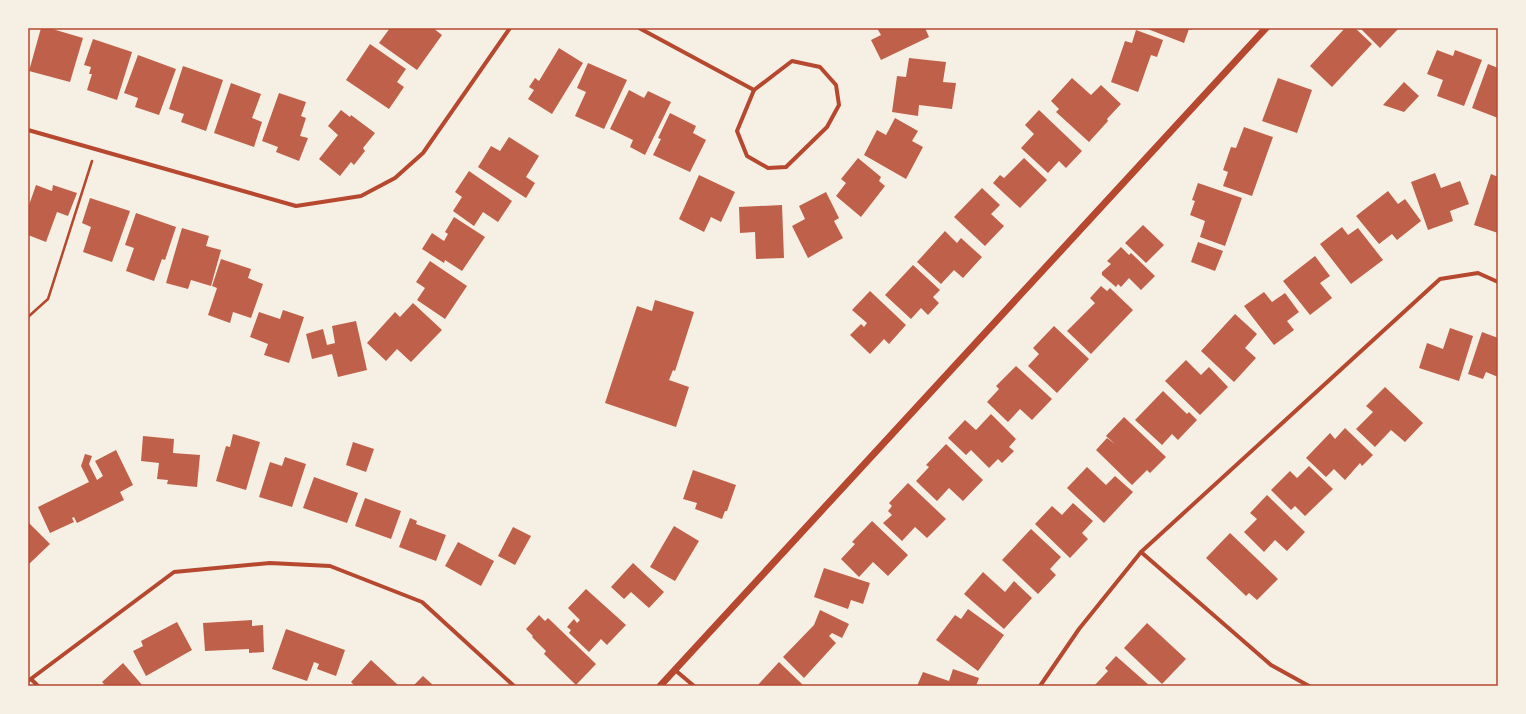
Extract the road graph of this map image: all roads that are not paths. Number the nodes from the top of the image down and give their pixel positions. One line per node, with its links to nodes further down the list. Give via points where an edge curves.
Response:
1 (510, 28): 5 (street, via 423,153 395,178 361,196 296,206)
2 (639, 28): 4 (street)
3 (1266, 28): 8 (street)
4 (754, 90): 4 (street, via 792,61 820,67 836,85 839,105 827,127 786,166 768,168 747,156 737,131)
5 (28, 130)
6 (1498, 282): 7 (street, via 1478,273 1440,279)
7 (1141, 552): 14 (street, via 1079,630); 15 (street, via 1271,665)
8 (675, 670): 12 (street); 13 (street)
9 (29, 680): 10 (street); 11 (street, via 174,572 270,563 330,566 422,602)
10 (38, 686)
11 (514, 686)
12 (660, 686)
13 (694, 686)
14 (1040, 686)
15 (1309, 686)

